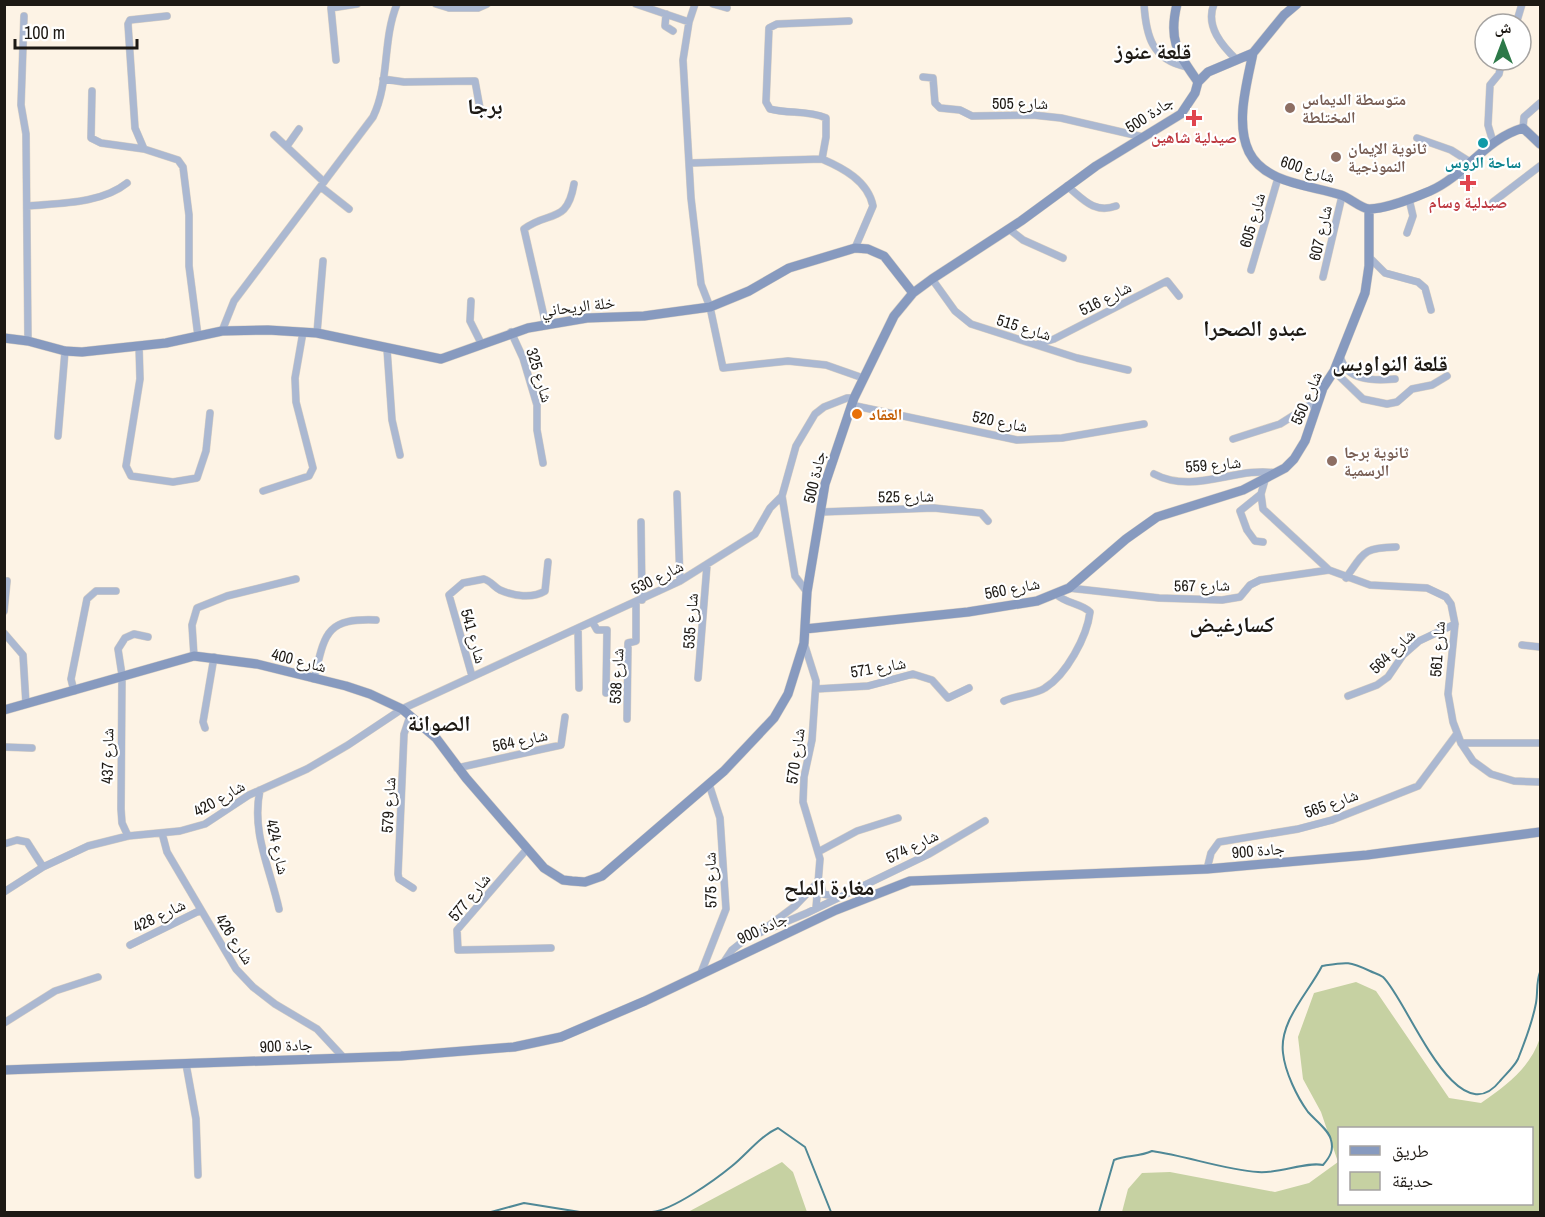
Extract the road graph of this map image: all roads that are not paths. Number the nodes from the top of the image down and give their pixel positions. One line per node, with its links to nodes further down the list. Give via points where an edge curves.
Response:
1 (357, 4): 12 (street)
2 (397, 4): 27 (street, via 389,24)
3 (436, 4): 13 (street)
4 (486, 4): 13 (street, via 478,8)
5 (636, 4): 15 (street)
6 (695, 4): 19 (street)
7 (713, 4): 14 (street)
8 (1144, 4): 24 (street, via 1146,29 1154,50)
9 (1177, 4): 24 (main road, via 1174,41)
10 (1214, 4): 23 (street, via 1216,36)
11 (1297, 4): 21 (main road)
12 (342, 5): 22 (street, via 331,8)
13 (450, 6)
14 (727, 8)
15 (666, 14): 19 (street); 20 (street, via 665,26)
16 (24, 16): 55 (street, via 21,105 27,134)
17 (167, 16): 40 (street, via 130,20 128,24 135,128)
18 (849, 21): 41 (street, via 777,24 769,28 766,102 771,109 826,117)
19 (688, 22): 43 (street, via 683,60)
20 (673, 31)
21 (1253, 53): 23 (main road); 46 (main road, شارع 600, via 1243,112 1246,144 1258,164)
22 (336, 60)
23 (1237, 60): 28 (main road, via 1208,72)
24 (1187, 67): 28 (main road)
25 (1499, 72): 37 (street, via 1490,85 1488,125)
26 (923, 77): 35 (street, شارع 505, via 933,78 935,103 940,108 981,117 1061,118)
27 (383, 79): 31 (street, via 475,81); 48 (street, via 373,117)
28 (1198, 82): 35 (main road, جادة 500, via 1181,114)
29 (92, 91): 40 (street, via 91,138)
30 (1540, 103): 32 (street, via 1524,117)
31 (481, 114)
32 (1523, 128): 37 (main road); 38 (main road)
33 (298, 129): 39 (street)
34 (274, 135): 39 (street)
35 (1143, 137): 51 (main road, جادة 500)
36 (1417, 138): 42 (street)
37 (1493, 142): 42 (main road)
38 (1540, 144)
39 (287, 146): 48 (street)
40 (144, 149): 78 (street, via 178,160 183,167)
41 (822, 159): 43 (street); 61 (street, via 851,174 872,200)
42 (1470, 162): 45 (main road)
43 (691, 163): 71 (street, via 701,284)
44 (1540, 166): 54 (street)
45 (1458, 176): 50 (street); 53 (main road)
46 (1278, 178): 52 (main road, شارع 600); 65 (street, شارع 605)
47 (127, 183): 55 (street, via 98,197)
48 (322, 184): 57 (street); 74 (street, via 234,301)
49 (574, 184): 73 (street, via 571,203 566,208 524,229)
50 (1471, 184)
51 (1067, 186): 56 (street, via 1095,209); 59 (main road, جادة 500)
52 (1342, 196): 58 (main road, شارع 600); 66 (street, شارع 607)
53 (1409, 199): 58 (main road); 60 (street, via 1413,216)
54 (1492, 202)
55 (27, 206): 80 (street)
56 (1116, 206)
57 (349, 209)
58 (1369, 209): 62 (main road, شارع 550)
59 (1009, 229): 63 (street, via 1023,240); 67 (main road, جادة 500)
60 (1407, 233)
61 (855, 248): 68 (main road, via 884,256); 71 (main road, خلة الريحاني, via 789,267 749,291)
62 (1370, 257): 72 (street, via 1384,273 1422,285); 86 (main road, شارع 550, via 1365,293)
63 (1063, 258)
64 (323, 261): 77 (street)
65 (1251, 270)
66 (1323, 276)
67 (932, 279): 68 (main road, جادة 500); 82 (street, شارع 515, via 955,311 971,324)
68 (913, 293): 90 (main road, جادة 500, via 889,324)
69 (1179, 296): 82 (street, شارع 516, via 1167,282)
70 (471, 301): 81 (street, via 470,321)
71 (710, 307): 73 (main road, خلة الريحاني); 90 (street, via 723,368 789,361 826,365)
72 (1431, 310)
73 (546, 325): 76 (main road, خلة الريحاني)
74 (217, 332): 75 (main road, خلة الريحاني); 78 (main road, خلة الريحاني)
75 (303, 332): 77 (main road, خلة الريحاني); 103 (street, via 295,378 296,402 313,468 309,476 296,483)
76 (511, 332): 81 (main road, خلة الريحاني); 99 (street, شارع 325, via 537,405)
77 (317, 333): 84 (main road, خلة الريحاني)
78 (198, 336): 83 (main road, خلة الريحاني)
79 (4, 338): 80 (main road, خلة الريحاني)
80 (28, 340): 85 (main road, خلة الريحاني)
81 (481, 343): 84 (main road, خلة الريحاني, via 441,359)
82 (1037, 344): 87 (street, شارع 515)
83 (139, 346): 85 (main road, خلة الريحاني); 94 (street, via 140,379 126,466 131,476 173,482 197,478 206,451)
84 (387, 349): 98 (street, via 392,420)
85 (65, 351): 96 (street)
86 (1340, 355): 88 (main road, شارع 550); 91 (street, via 1345,369 1363,379)
87 (1128, 370)
88 (1334, 370): 89 (street, via 1364,399 1387,404 1397,402 1412,389 1432,385); 92 (main road, شارع 550)
89 (1447, 376)
90 (863, 378): 93 (main road, جادة 500)
91 (1395, 379)
92 (1318, 400): 97 (street, via 1280,424); 100 (main road, شارع 550, via 1299,451 1291,463)
93 (853, 401): 95 (street, شارع 520, via 1017,440 1081,436); 106 (street, شارع 530, via 824,407 815,414 796,446); 107 (main road, جادة 500, via 825,484)
94 (210, 413)
95 (1144, 424)
96 (58, 436)
97 (1233, 439)
98 (400, 455)
99 (543, 463)
100 (1276, 473): 101 (street, شارع 559, via 1188,481 1170,481); 102 (main road, شارع 550)
101 (1154, 474)
102 (1265, 480): 105 (street); 119 (main road, شارع 560, via 1157,517)
103 (263, 491)
104 (677, 494): 118 (street)
105 (1261, 494): 110 (street, via 1240,511 1246,530 1255,541); 114 (street, شارع 561, via 1263,509)
106 (782, 496): 113 (street, شارع 530, via 755,534); 121 (street, via 795,576)
107 (821, 512): 108 (street, شارع 525, via 934,508 981,513); 121 (main road, جادة 500)
108 (988, 521)
109 (641, 522): 123 (street)
110 (1263, 542)
111 (1396, 547): 115 (street, via 1369,548)
112 (548, 562): 138 (street, شارع 541, via 545,591 540,594 499,589 484,579 463,583 449,596)
113 (707, 565): 118 (street, شارع 530); 139 (street, شارع 535)
114 (1329, 570): 115 (street, شارع 561); 119 (street, شارع 567, via 1260,580 1240,597 1228,600 1159,598)
115 (1346, 578): 127 (street, شارع 561, via 1380,587 1436,591 1451,604)
116 (296, 579): 135 (street, via 227,596 197,608 192,625)
117 (7, 581): 124 (street)
118 (680, 582): 123 (street, شارع 530)
119 (1069, 588): 122 (main road, شارع 560)
120 (116, 591): 144 (street, via 96,591 87,599 71,680)
121 (807, 592): 129 (main road, جادة 500)
122 (1056, 594): 129 (main road, شارع 560, via 997,608); 147 (street, via 1090,612 1076,649 1044,689)
123 (639, 602): 126 (street, شارع 530); 153 (street, شارع 538, via 636,641 628,643)
124 (4, 611)
125 (376, 620): 140 (street, via 349,620 330,629)
126 (593, 622): 128 (street, شارع 530); 145 (street, via 597,630 607,630)
127 (1455, 624): 146 (street, شارع 564, via 1419,641 1377,685); 155 (street, شارع 561, via 1447,690)
128 (578, 629): 138 (street, شارع 530); 141 (street)
129 (805, 629): 132 (main road, جادة 500)
130 (4, 633): 148 (street, via 23,655)
131 (148, 637): 137 (street, شارع 437, via 134,634 117,649)
132 (804, 643): 142 (street, شارع 570); 162 (main road, جادة 500, via 797,672 774,718)
133 (1522, 645): 134 (street)
134 (1540, 647)
135 (194, 656): 136 (main road, شارع 400); 137 (main road, شارع 400)
136 (214, 657): 140 (main road, شارع 400); 154 (street)
137 (122, 675): 144 (main road, شارع 400); 168 (street, شارع 437, via 120,792 122,823)
138 (472, 676): 149 (street, شارع 530)
139 (698, 678)
140 (314, 679): 149 (main road, شارع 400, via 370,694)
141 (579, 688)
142 (816, 688): 143 (street, شارع 571, via 868,686 913,674 932,680 948,698); 171 (street, شارع 570, via 803,802)
143 (969, 688)
144 (74, 691): 148 (main road, شارع 400)
145 (606, 693)
146 (1348, 696)
147 (1004, 701)
148 (26, 704): 150 (main road, شارع 400)
149 (402, 709): 151 (main road, شارع 400); 163 (street, شارع 420, via 317,763)
150 (4, 710)
151 (410, 716): 160 (main road, شارع 400, via 436,738); 175 (street, شارع 579, via 404,734 398,874)
152 (565, 717): 160 (street, شارع 564, via 561,745)
153 (627, 719)
154 (204, 728)
155 (1456, 735): 156 (street, شارع 561); 173 (street, شارع 565, via 1418,786 1298,830 1219,842 1210,853)
156 (1461, 743): 157 (street); 161 (street, شارع 561, via 1473,761 1491,774 1514,781)
157 (1540, 743)
158 (4, 747): 159 (street)
159 (32, 748)
160 (457, 768): 170 (main road, شارع 400)
161 (1540, 782)
162 (709, 784): 170 (main road, جادة 500, via 614,868 594,880 563,880 544,868); 185 (street, شارع 575, via 720,818 726,909)
163 (260, 790): 166 (street, شارع 420, via 205,824); 179 (street, شارع 424, via 257,828)
164 (897, 818): 171 (street, via 856,831)
165 (985, 821): 177 (street, شارع 574, via 928,854)
166 (162, 832): 168 (street, شارع 420); 180 (street, شارع 426, via 167,852)
167 (1540, 832): 173 (main road, جادة 900, via 1367,855)
168 (128, 836): 172 (street, شارع 420, via 88,846)
169 (4, 844): 172 (street, via 27,842)
170 (527, 849): 183 (street, شارع 577, via 457,930 458,950)
171 (818, 852): 174 (street, شارع 570)
172 (43, 867): 176 (street, شارع 420)
173 (1207, 869): 184 (main road, جادة 900, via 910,881)
174 (820, 878): 177 (street, via 823,894); 178 (street, شارع 570); 181 (street, via 795,906)
175 (413, 888)
176 (4, 891)
177 (838, 897): 178 (street, شارع 574)
178 (816, 908): 181 (street, شارع 574)
179 (279, 909)
180 (201, 910): 182 (street, شارع 428); 188 (street, شارع 426, via 222,949 253,987 317,1029)
181 (760, 932): 184 (street, شارع 574, via 732,950)
182 (130, 945)
183 (551, 948)
184 (724, 962): 185 (main road, جادة 900)
185 (701, 973): 188 (main road, جادة 900, via 561,1037 454,1054)
186 (98, 977): 187 (street, via 55,991)
187 (4, 1023)
188 (343, 1057): 189 (main road, جادة 900)
189 (186, 1064): 190 (main road, جادة 900); 191 (street, via 196,1119)
190 (4, 1070)
191 (198, 1175)

